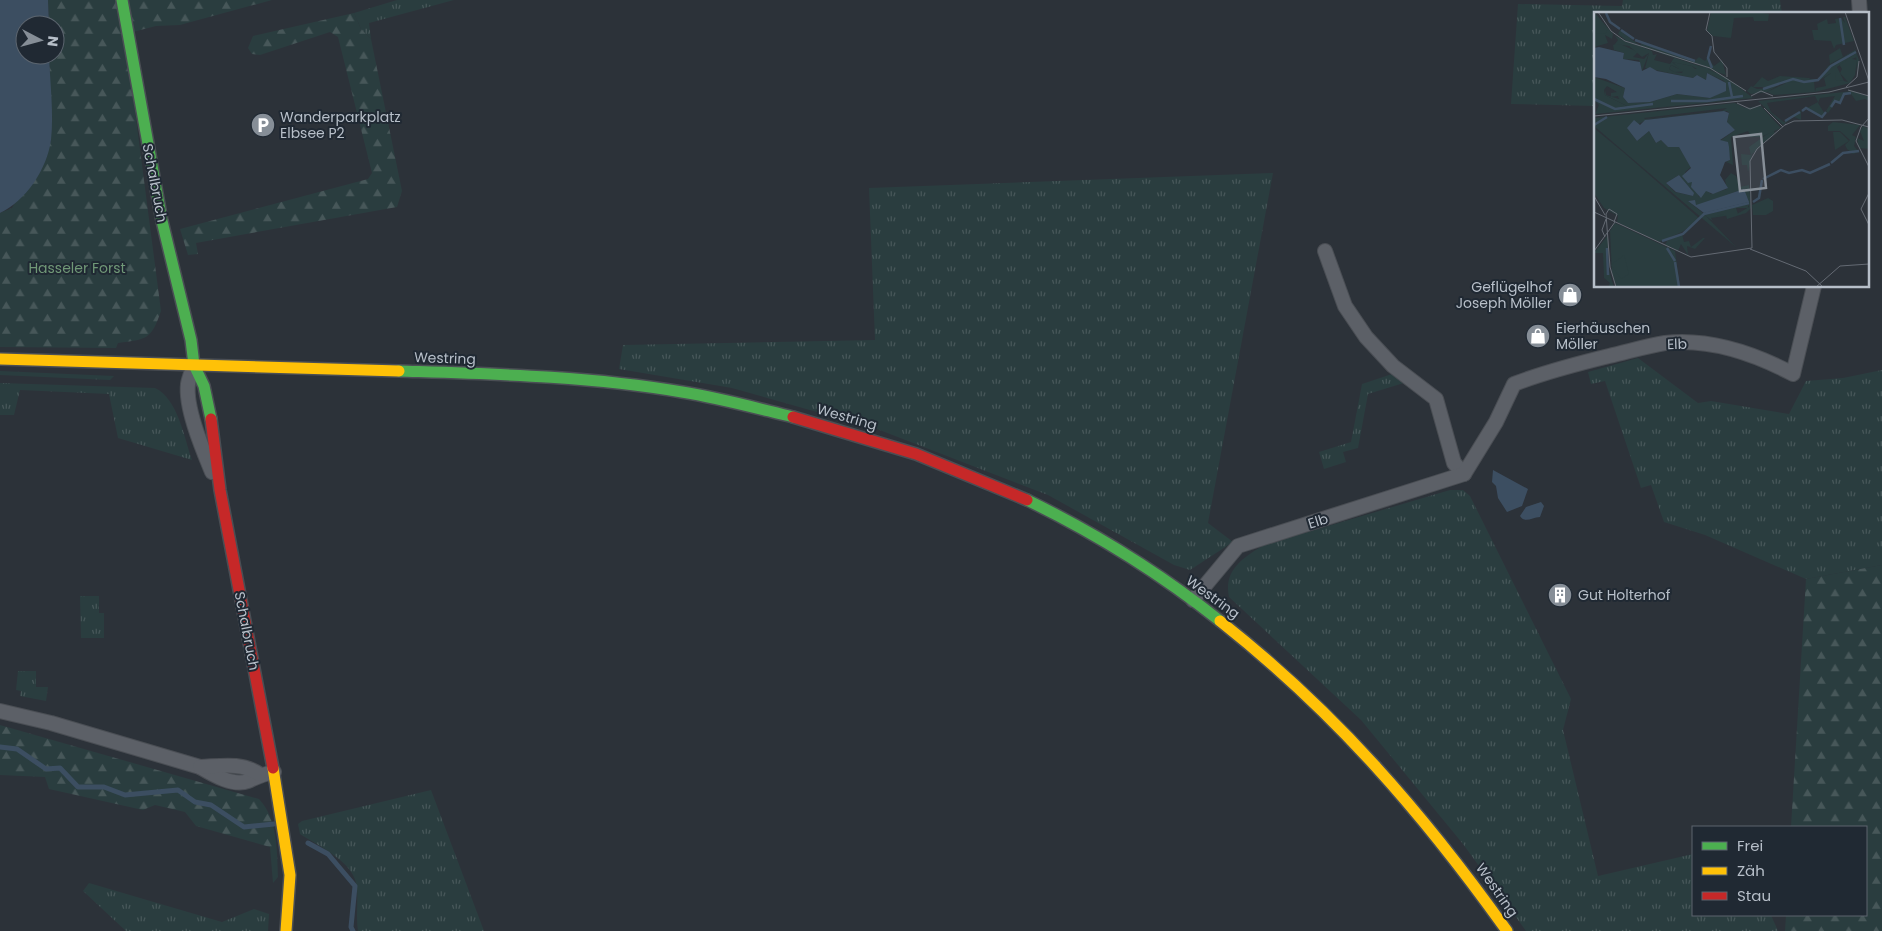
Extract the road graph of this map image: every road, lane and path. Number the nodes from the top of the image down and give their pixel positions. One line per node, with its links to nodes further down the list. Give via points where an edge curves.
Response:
1 (122, 0): 5 (main road, Schalbruch, via 162,221)
2 (1325, 251): 6 (street, via 1344,306 1366,337 1393,366 1436,399 1454,463)
3 (1814, 288): 6 (street, Elb, via 1793,374 1766,360 1722,347 1694,343 1665,343 1553,369 1514,384 1496,422)
4 (0, 359): 5 (main road, Westring)
5 (194, 365): 7 (street, Schalbruch, via 188,385 190,407 203,451); 8 (main road, Westring, via 562,378 683,392 771,412 912,453 1004,490 1075,524)
6 (1464, 474): 8 (street, Elb, via 1238,546)
7 (220, 490): 10 (main road, Schalbruch)
8 (1193, 600): 12 (main road, Westring, via 1260,652 1322,708 1372,760 1471,878)
9 (0, 711): 10 (street, via 200,767 217,777 234,781 246,782 259,774)
10 (274, 772): 11 (main road, Schalbruch, via 290,875)
11 (286, 931)
12 (1507, 931)

